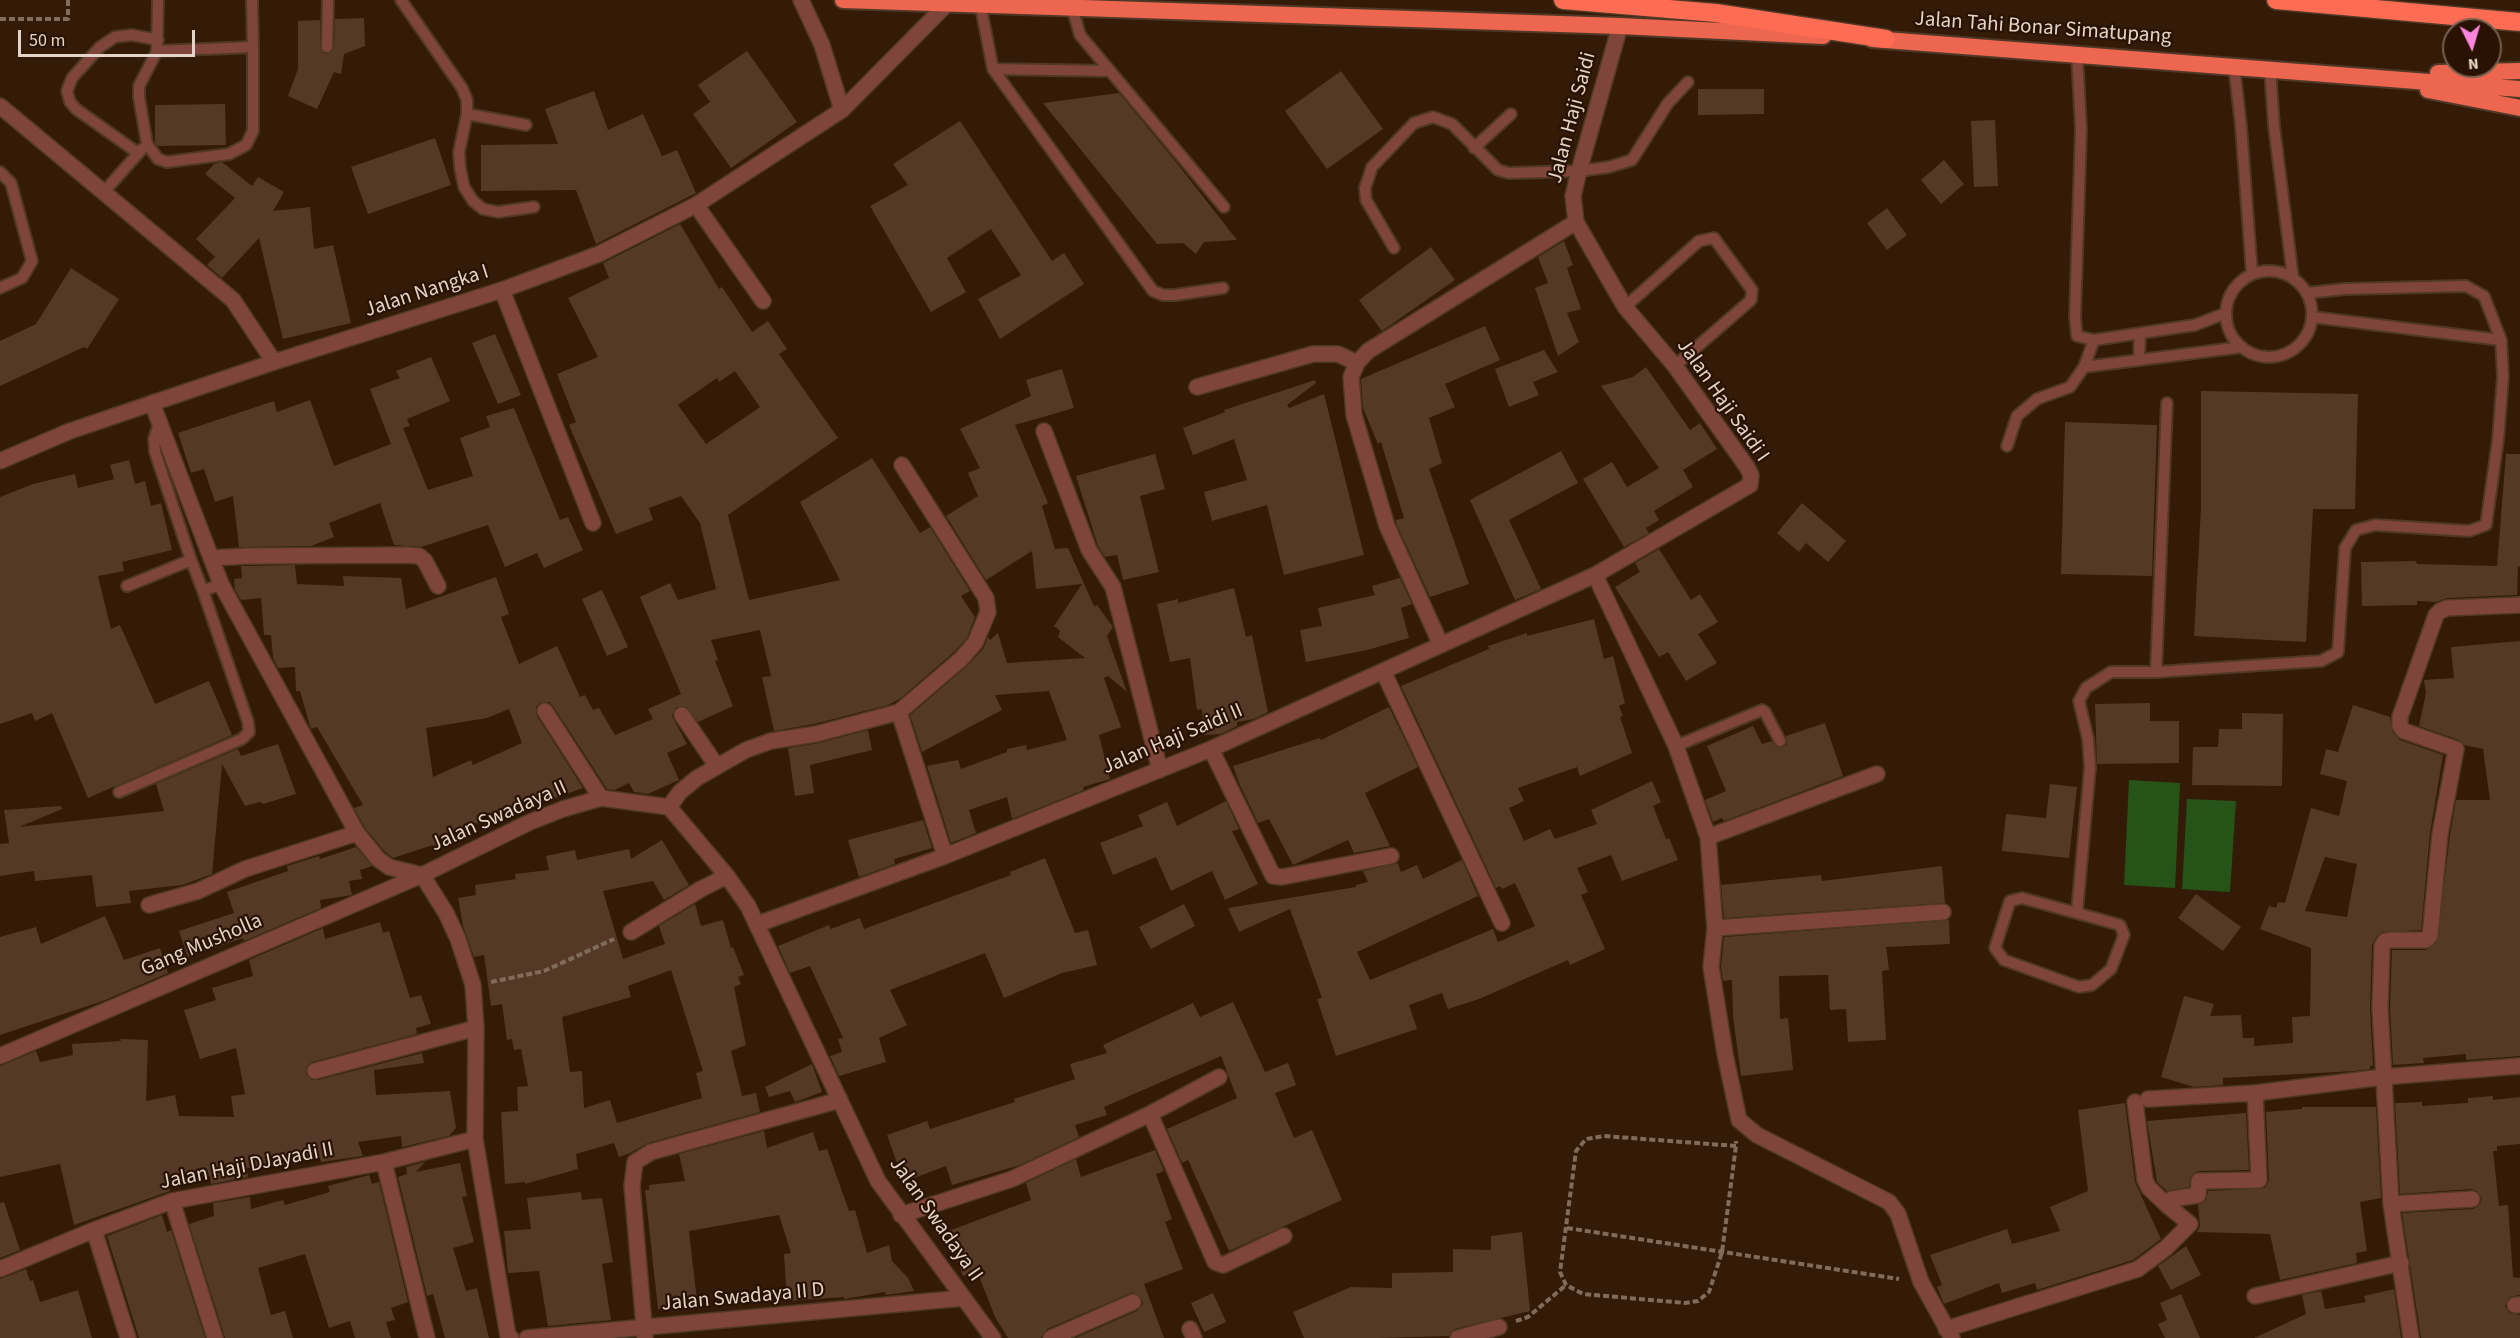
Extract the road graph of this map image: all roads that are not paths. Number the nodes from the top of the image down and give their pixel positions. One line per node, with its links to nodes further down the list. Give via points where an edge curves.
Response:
1 (158, 0): 15 (lane)
2 (252, 0): 16 (lane)
3 (328, 0): 17 (lane)
4 (401, 0): 30 (lane, via 462,88)
5 (801, 0): 29 (street, via 822,45)
6 (843, 0): 9 (highway, Jalan Tahi Bonar Simatupang)
7 (1563, 0): 14 (highway, via 1716,13)
8 (2276, 0): 12 (highway)
9 (949, 2): 10 (highway, Jalan Tahi Bonar Simatupang); 29 (street, Jalan Nangka I)
10 (980, 3): 11 (highway, Jalan Tahi Bonar Simatupang); 20 (lane)
11 (1072, 7): 13 (highway, Jalan Tahi Bonar Simatupang); 22 (lane, via 1080,35)
12 (2520, 22)
13 (1620, 26): 14 (highway, Jalan Tahi Bonar Simatupang); 36 (street, Jalan Haji Saidi)
14 (1886, 39): 18 (highway, Jalan Tahi Bonar Simatupang)
15 (158, 45): 16 (lane); 33 (lane, via 139,86); 35 (lane, via 132,35 115,37 100,47 72,78 67,91 76,109)
16 (253, 47): 33 (lane, via 253,131 246,146 230,154 167,162 158,159)
17 (327, 47)
18 (2077, 54): 19 (highway, Jalan Tahi Bonar Simatupang); 55 (lane, via 2081,129 2075,317 2077,336)
19 (2234, 66): 21 (highway, Jalan Tahi Bonar Simatupang); 44 (lane)
20 (993, 69): 22 (lane); 47 (lane, via 1153,291 1175,295)
21 (2270, 69): 24 (highway, Jalan Tahi Bonar Simatupang); 45 (lane)
22 (1110, 71): 41 (lane)
23 (2520, 71): 24 (highway)
24 (2353, 75): 26 (highway, Jalan Tahi Bonar Simatupang); 28 (highway)
25 (1688, 82): 36 (lane, via 1668,104 1632,160)
26 (2520, 89)
27 (0, 106): 38 (street)
28 (2520, 108)
29 (842, 110): 39 (street, Jalan Nangka I)
30 (468, 114): 32 (lane); 40 (lane, via 459,152 464,187 473,201 483,209 498,212)
31 (1511, 114): 34 (lane)
32 (526, 124)
33 (147, 144): 35 (lane)
34 (1474, 148): 36 (lane, via 1498,170 1509,173); 43 (lane, via 1463,132 1433,117 1408,128 1372,167 1365,188 1366,201)
35 (138, 153): 38 (lane)
36 (1579, 171): 42 (street, Jalan Haji Saidi, via 1573,196)
37 (0, 172): 46 (lane, via 11,183 32,261 22,278)
38 (103, 193): 59 (street, via 233,300)
39 (696, 205): 48 (street, Jalan Nangka I, via 598,254); 50 (street)
40 (534, 207)
41 (1224, 207)
42 (1576, 222): 51 (street, Jalan Haji Saidi I); 60 (street, via 1368,351)
43 (1394, 248)
44 (2252, 274): 45 (lane, via 2280,272); 52 (lane, via 2234,290)
45 (2293, 278): 49 (lane)
46 (0, 288)
47 (1223, 288)
48 (502, 290): 59 (street, Jalan Nangka I); 71 (street)
49 (2307, 293): 53 (lane); 56 (lane, via 2466,286 2484,296)
50 (763, 301)
51 (1625, 306): 61 (street, Jalan Haji Saidi I); 61 (lane, via 1699,241 1713,238 1752,290 1751,300)
52 (2226, 313): 54 (lane, via 2195,325); 57 (lane, via 2230,332)
53 (2312, 317): 56 (lane); 57 (lane, via 2309,332 2297,347 2280,356 2260,356)
54 (2140, 334): 55 (lane); 58 (lane)
55 (2094, 340): 62 (lane)
56 (2501, 340): 82 (lane, via 2502,398 2486,525 2469,531 2375,525 2356,530 2345,548 2338,652 2321,661)
57 (2242, 347): 58 (lane)
58 (2139, 360): 62 (lane)
59 (274, 362): 64 (street, Jalan Nangka I)
60 (1357, 363): 63 (street, via 1338,354 1313,354); 80 (street, via 1351,396 1387,526)
61 (1675, 366): 74 (street, Jalan Haji Saidi I, via 1747,468 1750,485)
62 (2084, 367): 68 (lane, via 2070,387 2037,399 2017,416)
63 (1197, 387)
64 (152, 403): 66 (street, Jalan Swadaya II); 69 (street, Jalan Nangka I, via 70,431)
65 (2167, 403): 82 (lane)
66 (159, 424): 72 (street, Jalan Swadaya II); 73 (lane, via 155,452)
67 (1044, 431): 90 (street, via 1089,550 1115,594)
68 (2007, 446)
69 (0, 461)
70 (902, 465): 84 (street, via 986,598 988,612 975,644)
71 (593, 523)
72 (211, 558): 75 (street, Jalan Swadaya II); 77 (street, via 418,556)
73 (191, 560): 76 (lane); 78 (lane)
74 (1595, 575): 80 (street, Jalan Haji Saidi II); 87 (street)
75 (221, 584): 78 (lane); 95 (street, Jalan Swadaya II)
76 (127, 586)
77 (438, 586)
78 (203, 591): 92 (lane, via 249,732 242,739)
79 (2520, 605): 113 (street, via 2440,611 2400,717 2404,731 2456,749 2440,834 2429,937 2390,940 2382,946)
80 (1441, 645): 81 (street, Jalan Haji Saidi II)
81 (1383, 670): 88 (street, Jalan Haji Saidi II); 104 (street)
82 (2156, 672): 103 (lane, via 2111,672 2086,687 2079,701 2090,768)
83 (544, 711): 93 (street)
84 (899, 712): 89 (street, via 816,734 771,741); 97 (street)
85 (681, 715): 89 (street)
86 (1780, 741): 87 (lane, via 1762,710)
87 (1676, 746): 96 (street)
88 (1211, 749): 90 (street, Jalan Haji Saidi II); 98 (street, via 1273,876 1282,878)
89 (716, 765): 94 (street, via 687,785)
90 (1160, 770): 97 (street, Jalan Haji Saidi II)
91 (1877, 774): 96 (street)
92 (119, 792)
93 (601, 798): 94 (street, Jalan Swadaya II); 99 (street, Jalan Swadaya II, via 530,822)
94 (669, 807): 100 (street, Jalan Swadaya II)
95 (357, 833): 99 (street, Jalan Swadaya II, via 388,867); 101 (street)
96 (1708, 837): 106 (street)
97 (945, 856): 105 (street, Jalan Haji Saidi II)
98 (1391, 856)
99 (422, 875): 108 (street, via 458,939 473,985); 109 (street, Gang Musholla)
100 (727, 876): 105 (street, Jalan Swadaya II); 107 (street)
101 (149, 905)
102 (1943, 912): 106 (street)
103 (2076, 912): 103 (lane, via 2120,925 2124,935 2111,969 2092,985 2079,987 2004,960 1995,948 2010,901 2022,898)
104 (1502, 923)
105 (758, 924): 115 (street, Jalan Swadaya II)
106 (1715, 928): 133 (street, via 1711,967 1739,1120 1757,1135 1889,1202 1898,1214 1921,1282)
107 (631, 932)
108 (476, 1028): 111 (street); 117 (street)
109 (0, 1056)
110 (2520, 1066): 113 (street)
111 (315, 1071)
112 (1219, 1077): 116 (street)
113 (2383, 1077): 114 (street); 121 (street)
114 (2255, 1093): 122 (street, via 2259,1180 2199,1181 2198,1195 2172,1199); 122 (street, via 2142,1100 2145,1180)
115 (840, 1100): 123 (street, Jalan Swadaya II, via 878,1181); 132 (street, via 651,1152 635,1162 632,1186)
116 (1150, 1114): 123 (street, via 1012,1179); 125 (street, via 1215,1262 1223,1265)
117 (475, 1139): 118 (street, Jalan Haji DJayadi II); 137 (street)
118 (384, 1162): 120 (street, Jalan Haji DJayadi II); 136 (street)
119 (2472, 1199): 121 (street)
120 (172, 1201): 124 (street, Jalan Haji DJayadi II); 135 (street)
121 (2391, 1204): 126 (street)
122 (2167, 1205): 133 (street, via 2190,1224 2139,1269)
123 (901, 1215): 129 (street, Jalan Swadaya II)
124 (94, 1230): 127 (street, Jalan Haji DJayadi II); 134 (street)
125 (1284, 1236)
126 (2401, 1263): 128 (street); 142 (street)
127 (0, 1269)
128 (2254, 1296)
129 (964, 1298): 132 (street, Jalan Swadaya II D); 139 (street, Jalan Swadaya II)
130 (1133, 1302): 140 (street)
131 (1499, 1327): 141 (street)
132 (644, 1333): 138 (street, Jalan Swadaya II D)
133 (1949, 1333)
134 (129, 1338)
135 (215, 1338)
136 (427, 1338)
137 (511, 1338)
138 (526, 1338)
139 (993, 1338)
140 (1051, 1338)
141 (1458, 1338)
142 (2411, 1338)

